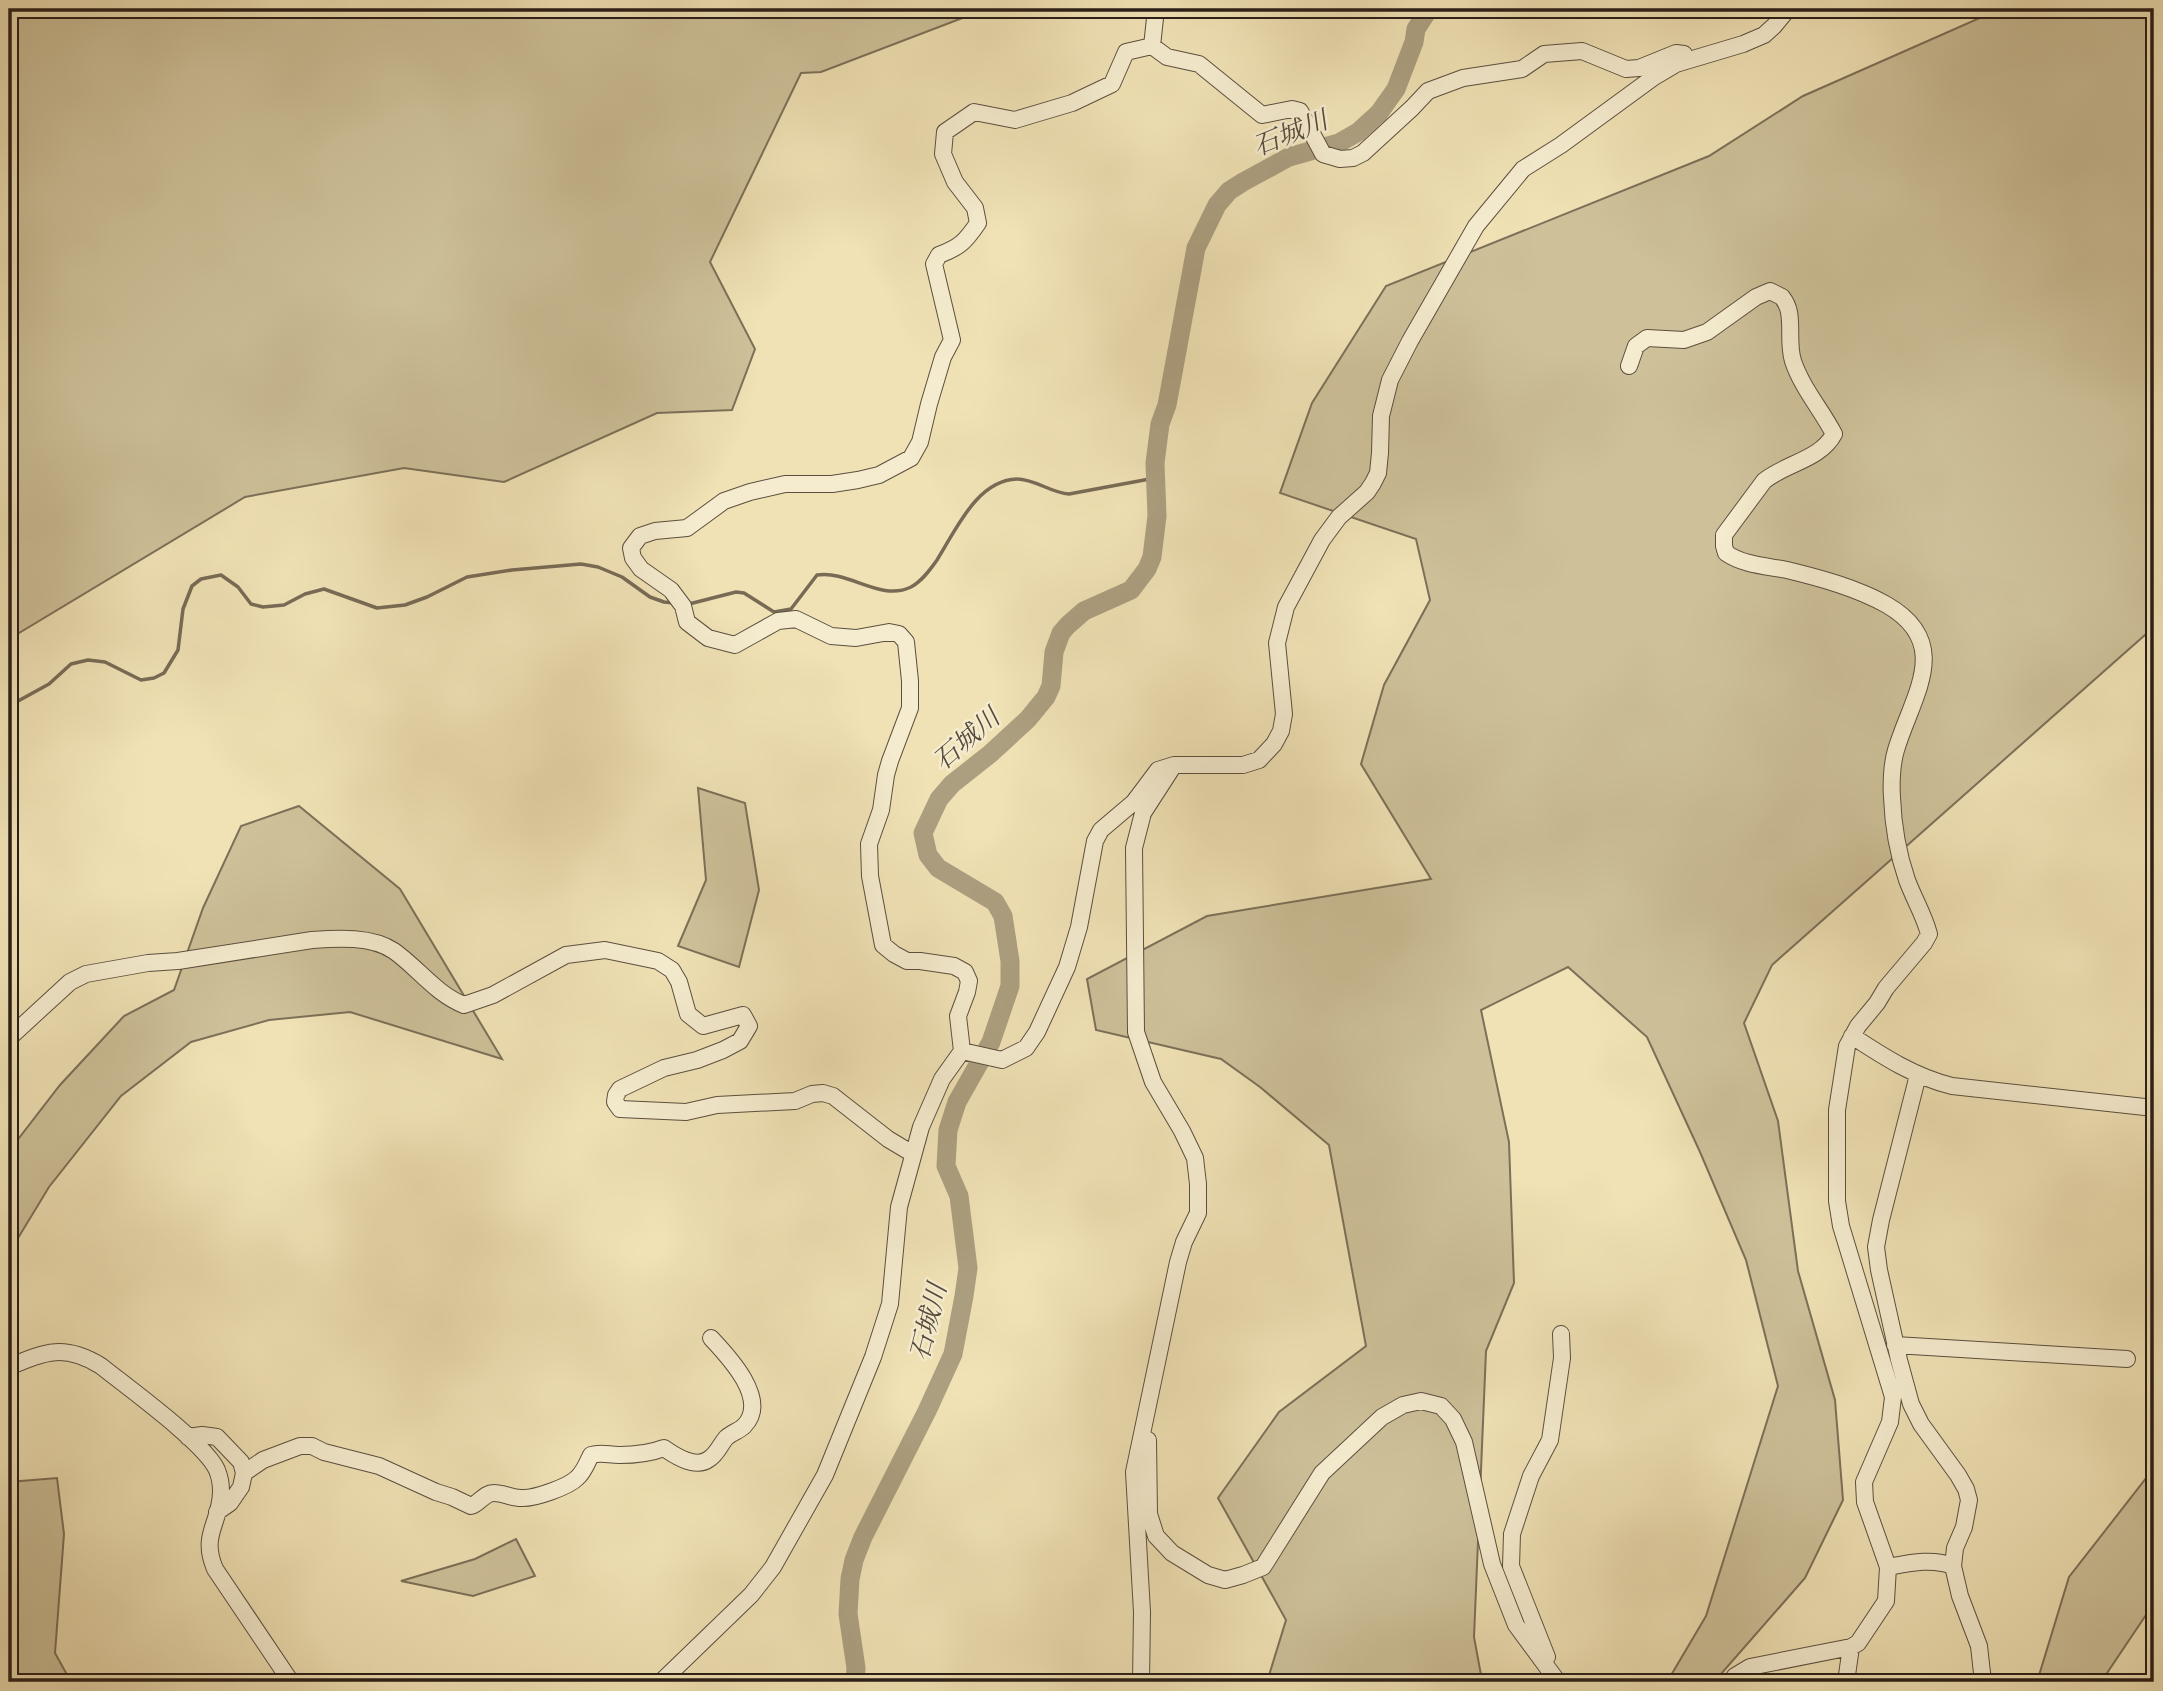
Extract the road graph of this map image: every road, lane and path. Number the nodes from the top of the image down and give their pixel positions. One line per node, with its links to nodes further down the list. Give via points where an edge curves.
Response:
1 (1156, 9): 3 (street)
2 (1788, 9): 4 (street, via 1764,34)
3 (1152, 46): 4 (street, via 1167,57 1199,64 1262,115 1300,111 1323,154 1340,159 1363,153 1428,91 1463,78 1522,69 1544,54 1582,51 1626,69 1676,53); 9 (street, via 1126,52 1112,84 1072,103 1015,120 974,112 945,132 943,154 956,183 975,208 978,223 967,240 939,255 934,264 952,340 911,458 858,480 785,484 750,492 724,502 687,528 640,536 631,548 641,569 671,590 683,606 687,622 708,638 735,645 778,621 796,618 831,636 856,638 889,632 906,642 910,708 888,768 869,844 870,876 883,945 907,961 954,966 965,972 969,981 958,1016)
4 (1700, 55): 6 (street, via 1654,77 1523,169 1476,226 1390,380 1381,416 1378,473 1367,492 1322,540 1286,607 1277,643 1284,714 1274,744 1259,760 1243,765)
5 (1629, 366): 7 (street, via 1636,346 1647,338 1684,340 1707,332 1756,297 1770,291 1782,297 1789,311 1794,363 1834,434 1822,450 1763,481 1724,535 1726,553 1870,596 1906,619 1922,642 1924,670 1896,751 1891,795 1907,880 1929,934)
6 (1174, 765): 9 (street, via 1158,770 1095,841 1071,954 1042,1023 1026,1048 1002,1060); 18 (street, via 1143,813 1134,848 1136,1032 1153,1083 1195,1158 1198,1213 1178,1262)
7 (1852, 1036): 10 (street); 23 (street, via 1837,1110 1837,1201 1893,1397 1890,1422 1864,1482 1865,1502)
8 (9, 1038): 12 (street, via 70,982 86,974 148,963 312,940 357,940 393,950 437,989 464,1005 479,1002 566,955 605,950 658,961 672,970 688,1014 703,1026 743,1016 749,1026 740,1041 723,1050 664,1068 620,1089 615,1102 620,1109 686,1112 717,1105 796,1101 822,1093 833,1096)
9 (964, 1052): 12 (street, via 942,1079)
10 (1918, 1075): 11 (street, via 1952,1086); 15 (street, via 1876,1247)
11 (2154, 1108)
12 (913, 1154): 27 (street, via 899,1207 890,1304 825,1475 751,1595)
13 (1561, 1335): 25 (street, via 1550,1440 1531,1476 1512,1534 1511,1566)
14 (711, 1338): 20 (street, via 747,1382 752,1412 745,1425 702,1463 664,1448 619,1455 599,1453 591,1455 576,1480 561,1487 523,1499 494,1493 471,1506 379,1466 312,1446 262,1460)
15 (1895, 1345): 16 (street); 22 (street, via 1911,1404 1958,1475 1969,1500)
16 (2127, 1359)
17 (9, 1367): 19 (street, via 65,1351 85,1357)
18 (1147, 1410): 25 (street, via 1149,1514 1156,1536 1172,1553 1225,1580 1263,1567 1322,1474 1382,1417 1421,1401 1441,1406 1464,1442 1492,1564 1516,1625); 28 (street, via 1134,1472)
19 (188, 1437): 20 (street, via 217,1437 241,1462); 21 (street, via 217,1470)
20 (244, 1473): 21 (street, via 241,1488)
21 (218, 1512): 26 (street, via 208,1540 215,1569)
22 (1953, 1566): 23 (street, via 1916,1562); 31 (street, via 1979,1646)
23 (1888, 1567): 24 (street, via 1886,1601)
24 (1851, 1647): 29 (street, via 1750,1667); 30 (street)
25 (1557, 1680)
26 (291, 1682)
27 (661, 1682)
28 (1141, 1682)
29 (1731, 1682)
30 (1846, 1682)
31 (1983, 1682)

